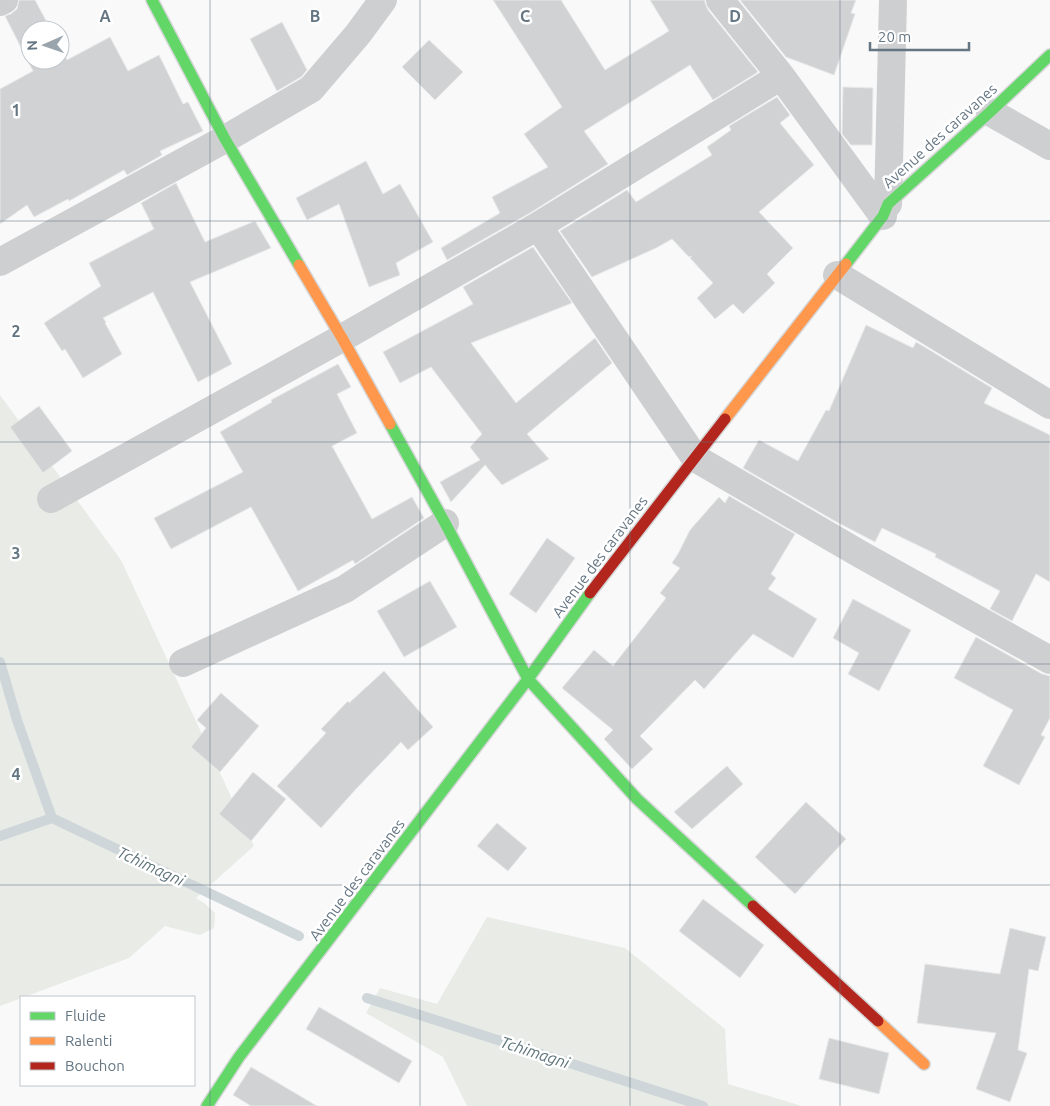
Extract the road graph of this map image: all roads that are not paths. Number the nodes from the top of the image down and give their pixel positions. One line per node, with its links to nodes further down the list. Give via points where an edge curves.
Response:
1 (4, 0): 6 (street)
2 (152, 0): 10 (street)
3 (383, 0): 10 (street, via 310,88)
4 (720, 0): 8 (street)
5 (894, 0): 12 (street)
6 (0, 2)
7 (1050, 55): 9 (street, Avenue des caravanes)
8 (781, 76): 12 (street); 13 (street)
9 (990, 112): 11 (street); 12 (street, Avenue des caravanes)
10 (225, 139): 14 (street); 16 (street)
11 (1050, 146)
12 (886, 210): 15 (street, Avenue des caravanes)
13 (538, 226): 16 (street); 18 (street)
14 (0, 262)
15 (837, 275): 17 (street); 18 (street, Avenue des caravanes)
16 (342, 338): 19 (street); 20 (street)
17 (1050, 405)
18 (695, 458): 21 (street); 23 (street, Avenue des caravanes)
19 (51, 500)
20 (445, 523): 22 (street, via 345,589); 23 (street)
21 (1050, 660)
22 (183, 663)
23 (528, 679): 24 (street, via 637,799); 25 (street, Avenue des caravanes, via 239,1057)
24 (924, 1064)
25 (207, 1106)

